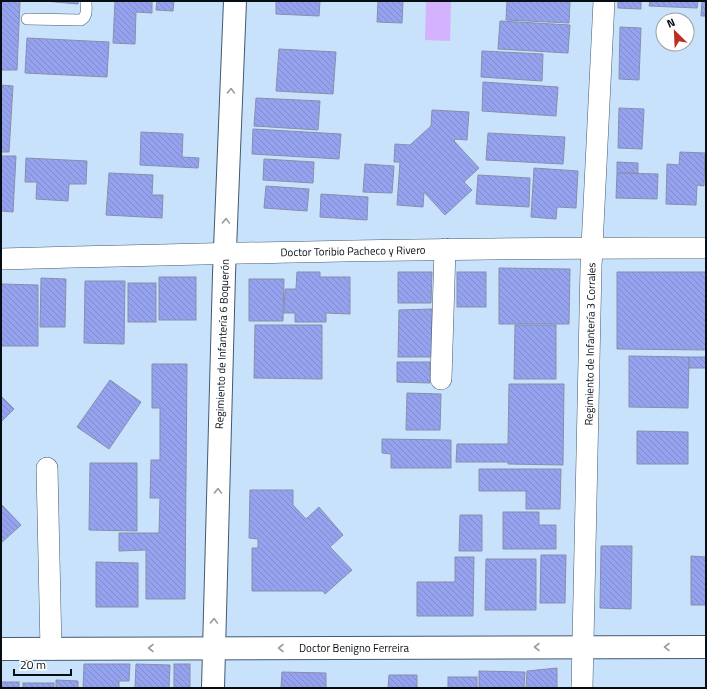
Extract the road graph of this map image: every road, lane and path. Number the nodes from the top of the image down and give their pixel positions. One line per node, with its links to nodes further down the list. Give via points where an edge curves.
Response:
1 (86, 1): 4 (lane, via 86,14 81,20)
2 (235, 1): 8 (street, Regimiento de Infantería 6 Boquerón, one-way to 2)
3 (604, 1): 5 (street, Regimiento de Infantería 3 Corrales)
4 (27, 19)
5 (592, 248): 6 (street, Doctor Toribio Pacheco y Rivero); 7 (street, Doctor Toribio Pacheco y Rivero); 12 (street, Regimiento de Infantería 3 Corrales)
6 (706, 248)
7 (445, 249): 8 (street, Doctor Toribio Pacheco y Rivero); 10 (street)
8 (225, 253): 9 (street, Doctor Toribio Pacheco y Rivero); 14 (street, Regimiento de Infantería 6 Boquerón, one-way to 8)
9 (1, 259)
10 (441, 379)
11 (47, 468): 16 (street)
12 (583, 647): 13 (street, Doctor Benigno Ferreira, one-way to 12); 14 (street, Doctor Benigno Ferreira, one-way to 14); 18 (street, Regimiento de Infantería 3 Corrales)
13 (706, 647)
14 (213, 648): 16 (street, Doctor Benigno Ferreira, one-way to 16); 17 (street, Regimiento de Infantería 6 Boquerón)
15 (1, 649): 16 (street, Doctor Benigno Ferreira)
16 (51, 649)
17 (213, 688)
18 (582, 688)

